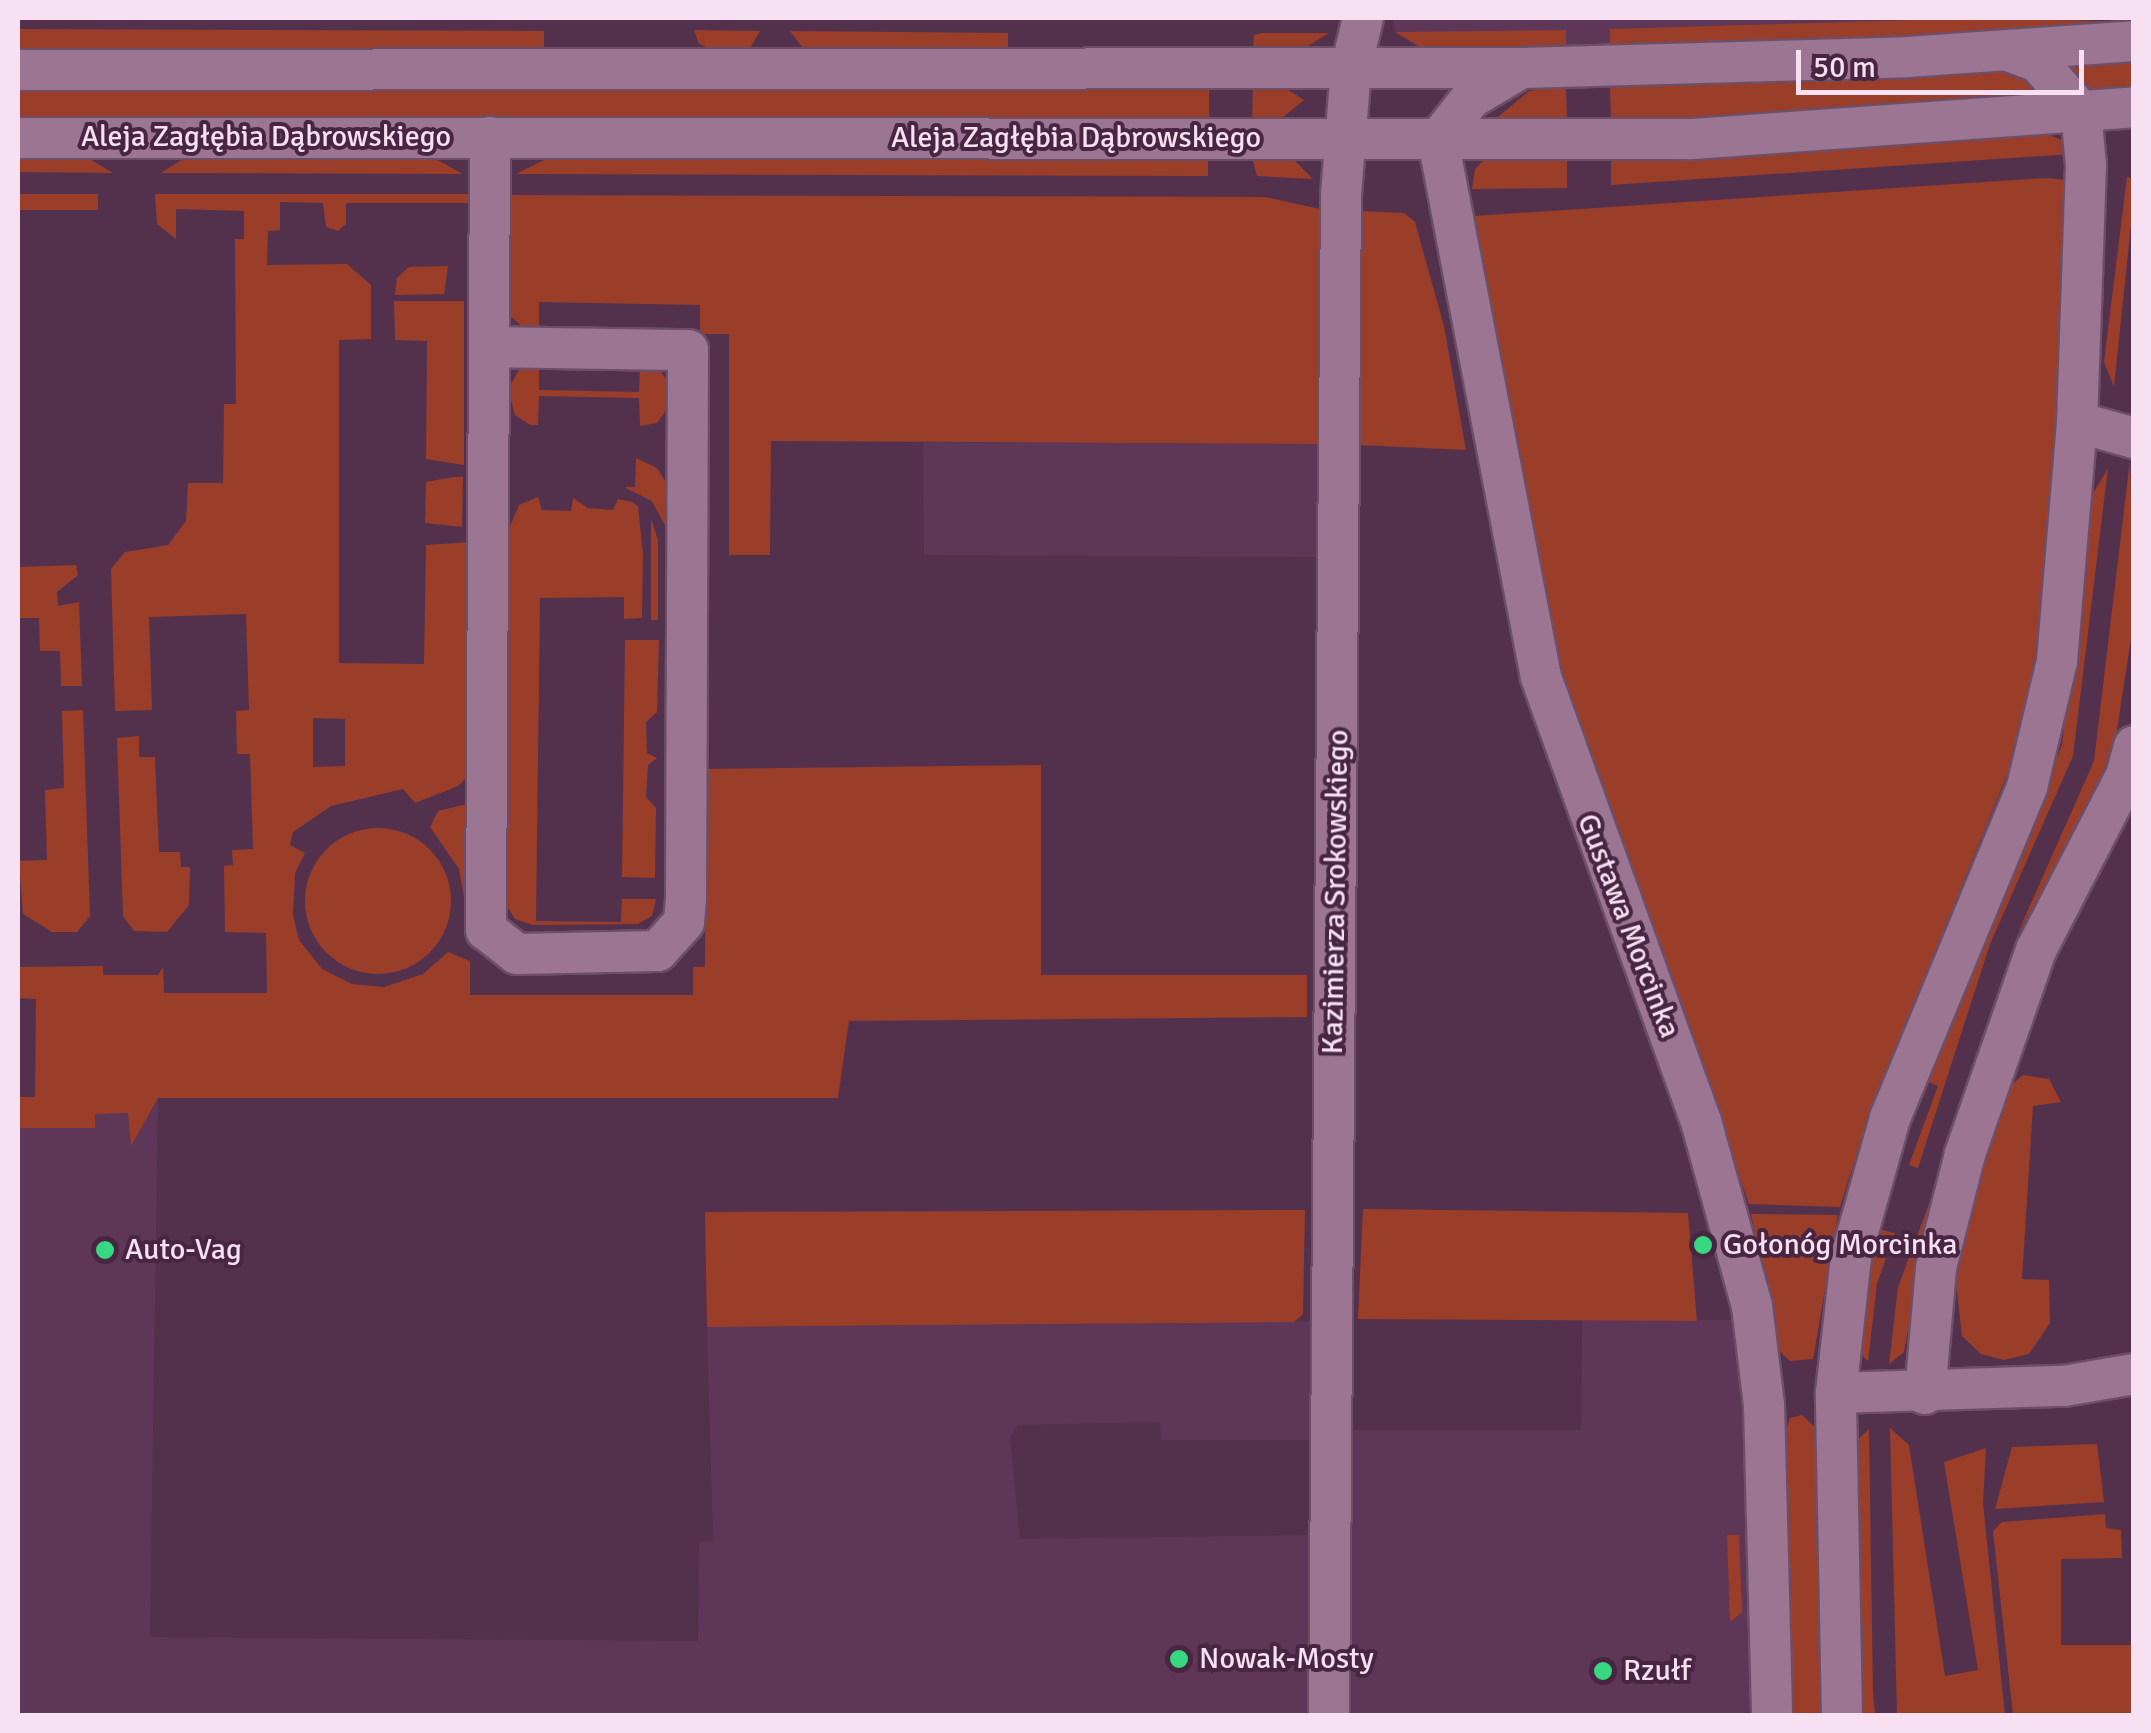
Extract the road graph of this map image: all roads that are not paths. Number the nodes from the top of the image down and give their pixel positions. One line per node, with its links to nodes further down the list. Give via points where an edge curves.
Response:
1 (1363, 18): 4 (street, Kazimierza Srokowskiego)
2 (2134, 41): 3 (street)
3 (2008, 52): 5 (street); 8 (street, via 2038,62)
4 (1351, 68): 5 (street); 6 (street); 11 (street, Kazimierza Srokowskiego)
5 (1522, 68): 12 (street, via 1470,98)
6 (18, 70)
7 (2134, 107): 8 (street, Aleja Zagłębia Dąbrowskiego)
8 (2081, 112): 12 (street, Aleja Zagłębia Dąbrowskiego, via 1771,136); 14 (street, via 2086,165)
9 (490, 137): 10 (street, Aleja Zagłębia Dąbrowskiego); 11 (street, Aleja Zagłębia Dąbrowskiego); 13 (street)
10 (18, 138)
11 (1342, 140): 12 (street, Aleja Zagłębia Dąbrowskiego); 20 (street, Kazimierza Srokowskiego)
12 (1438, 140): 21 (street, Gustawa Morcinka, via 1516,574 1541,676 1701,1121 1752,1306 1764,1404)
13 (490, 346): 13 (street, via 484,476 486,930 516,954 658,951 684,922 686,900 688,350)
14 (2078, 422): 15 (street); 18 (street, via 2043,736 1878,1150 1848,1273)
15 (2134, 438)
16 (2133, 755): 19 (street, via 2036,950 1964,1154 1936,1268)
17 (2134, 1374): 19 (street, via 2064,1386)
18 (1836, 1394): 19 (street); 22 (street)
19 (1926, 1394)
20 (1329, 1716)
21 (1772, 1716)
22 (1842, 1716)

